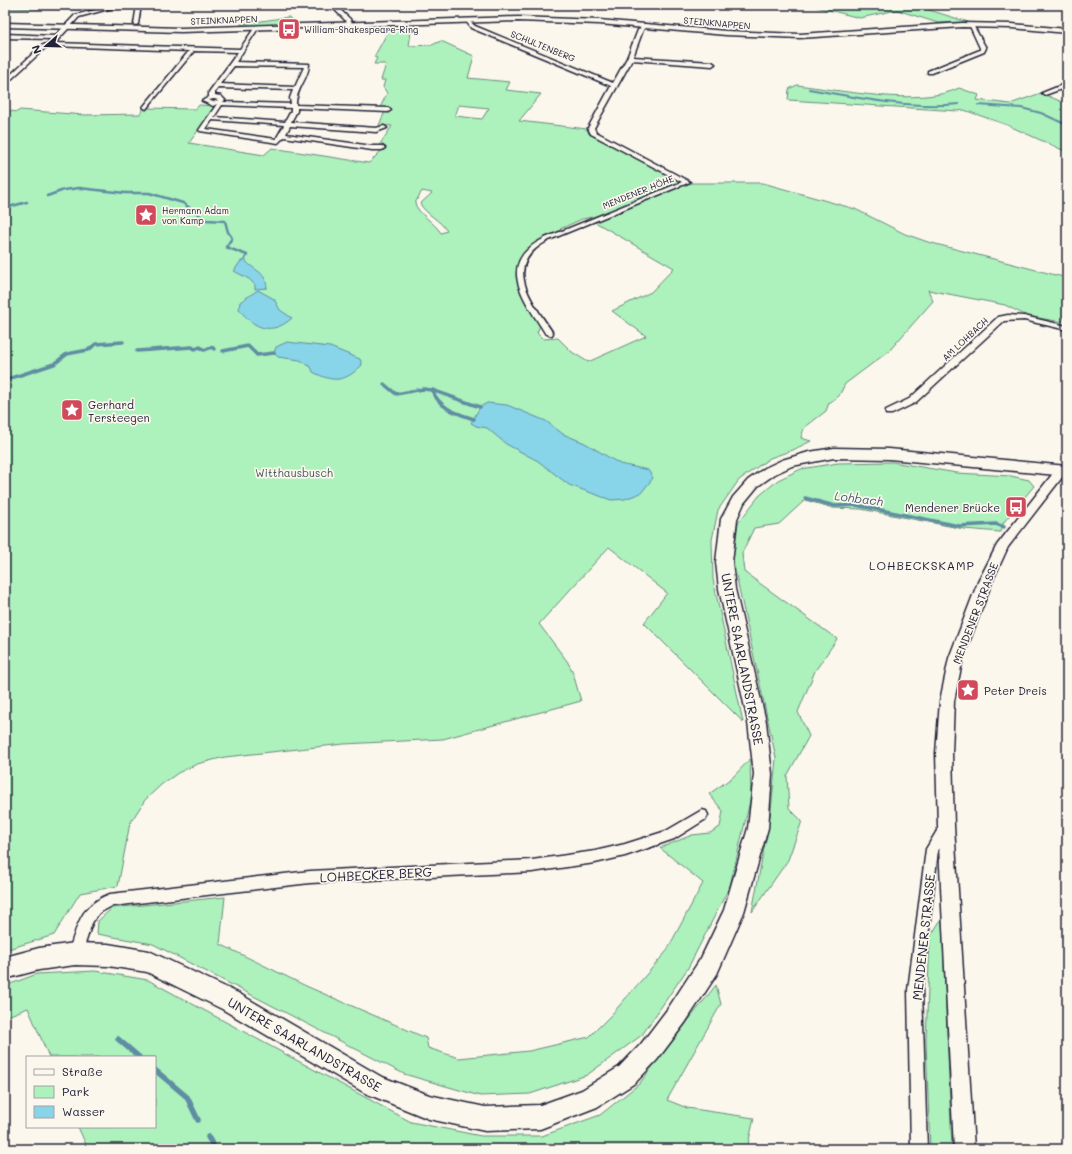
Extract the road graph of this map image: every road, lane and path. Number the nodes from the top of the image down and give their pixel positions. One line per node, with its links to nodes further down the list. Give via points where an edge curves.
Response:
1 (121, 5): 10 (street, via 80,14)
2 (139, 5): 5 (street)
3 (333, 5): 6 (street)
4 (468, 21): 6 (street, STEINKNAPPEN); 9 (street, STEINKNAPPEN, via 518,19); 23 (street, SCHULTENBERG, via 473,27)
5 (136, 24)
6 (350, 25): 11 (street, STEINKNAPPEN)
7 (972, 25): 9 (street, STEINKNAPPEN, via 800,36 726,34); 12 (street, STEINKNAPPEN); 21 (street, via 983,48 982,51)
8 (5, 26): 10 (street, STEINKNAPPEN)
9 (645, 26): 18 (street, MENDENER HÖHE)
10 (66, 27): 11 (street, STEINKNAPPEN, via 170,30); 14 (street)
11 (257, 28): 17 (street)
12 (1067, 31)
13 (5, 36): 14 (street)
14 (56, 38): 15 (street)
15 (51, 44): 16 (street); 22 (street, via 43,47)
16 (193, 49): 17 (street); 30 (street)
17 (242, 51): 19 (street)
18 (630, 58): 20 (street); 23 (street, MENDENER HÖHE)
19 (233, 64): 25 (street); 26 (street, via 307,65)
20 (712, 64)
21 (930, 72)
22 (5, 83)
23 (613, 85): 38 (street, MENDENER HÖHE, via 591,128 592,131 687,182 547,239 525,254 518,268 518,276)
24 (1067, 85): 27 (street)
25 (217, 86): 26 (street); 28 (street, via 212,92 212,97 205,102)
26 (298, 89): 29 (street, via 293,98)
27 (1045, 93)
28 (219, 104): 29 (street); 32 (street)
29 (293, 106): 31 (street); 33 (street, via 294,111)
30 (146, 107)
31 (388, 110)
32 (210, 118): 33 (street); 35 (street, via 202,130 278,141)
33 (288, 123): 34 (street, via 376,130); 35 (street)
34 (384, 128)
35 (282, 135): 36 (street)
36 (382, 148)
37 (1067, 328): 39 (street, AM LOHBACH, via 1038,320 1010,317 1001,319 912,402)
38 (548, 333)
39 (889, 412)
40 (1065, 471): 42 (street, MENDENER STRASSE, via 1003,545 956,658 947,701 944,749); 43 (main road, UNTERE SAARLANDSTRASSE, via 889,454 834,454 786,463 753,483 738,501 728,519 724,562 727,589 757,722 763,774 758,828 734,912 709,966 678,1015 649,1052 626,1075 589,1100 540,1117 485,1119 429,1107 373,1085 230,1001 149,962 108,955)
41 (702, 815): 43 (street, LOHBECKER BERG, via 670,835 595,857 532,866 310,877 110,900 94,909 86,920)
42 (946, 826): 45 (street, MENDENER STRASSE, via 932,850 915,990); 46 (street, MENDENER STRASSE)
43 (75, 954): 44 (main road, UNTERE SAARLANDSTRASSE, via 38,959)
44 (5, 968)
45 (919, 1149)
46 (964, 1149)

